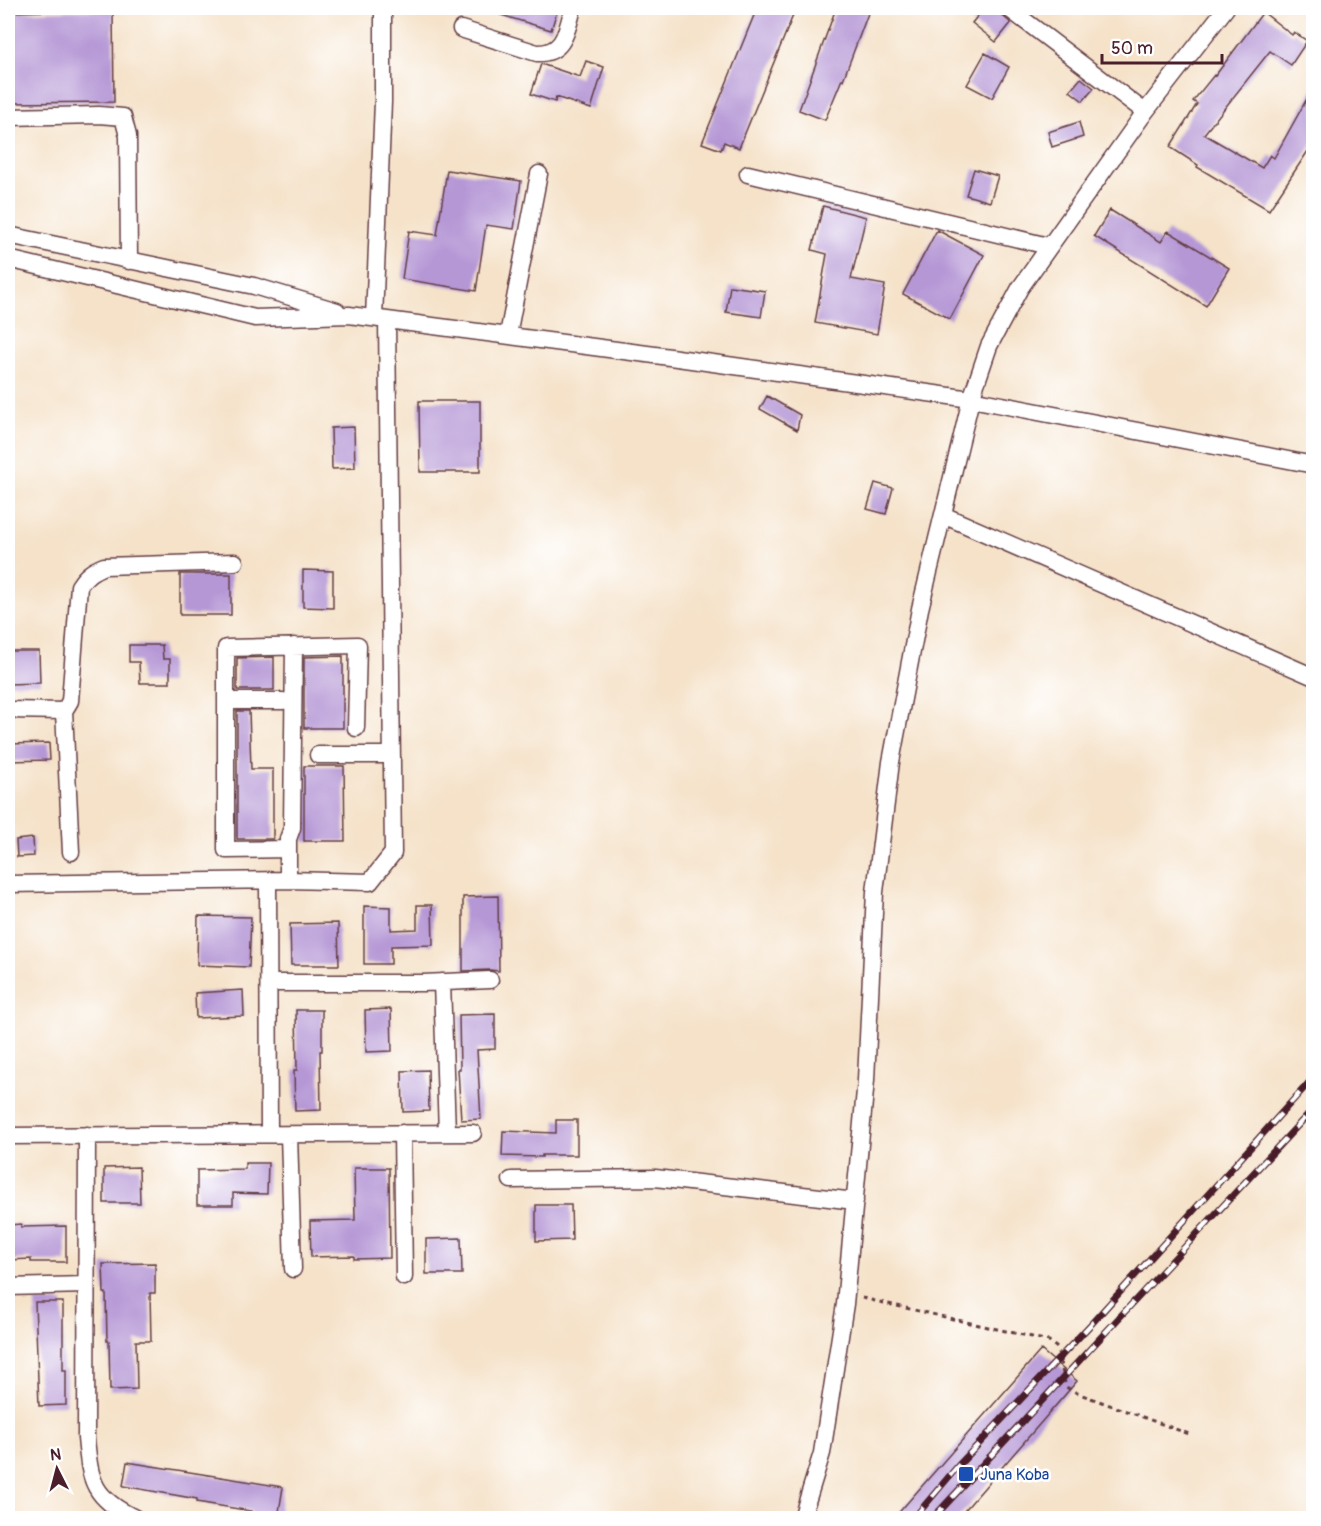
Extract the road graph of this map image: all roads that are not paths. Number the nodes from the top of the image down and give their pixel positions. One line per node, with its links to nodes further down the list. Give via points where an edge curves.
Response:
1 (383, 8): 15 (street)
2 (573, 8): 5 (street, via 564,38 547,53)
3 (1008, 8): 6 (street)
4 (1226, 8): 6 (street)
5 (461, 29)
6 (1145, 112): 11 (street)
7 (8, 117): 13 (street, via 123,117 128,136)
8 (539, 174): 16 (street)
9 (748, 174): 11 (street)
10 (8, 235): 13 (street)
11 (1048, 246): 17 (street, via 989,346)
12 (8, 259): 14 (street, via 255,318)
13 (129, 261): 14 (street, via 254,286)
14 (349, 315): 15 (street)
15 (380, 319): 16 (street); 29 (street)
16 (508, 336): 17 (street)
17 (971, 399): 18 (street); 19 (street)
18 (1314, 465)
19 (943, 516): 22 (street); 46 (street, via 920,609 891,762 875,892 866,1080)
20 (235, 562): 26 (street, via 104,566 85,577 79,586 70,701)
21 (289, 646): 23 (street, via 226,648); 24 (street); 27 (street, via 357,645); 30 (street, via 292,828)
22 (1314, 677)
23 (226, 701): 24 (street); 30 (street, via 226,850)
24 (283, 701): 30 (street, via 281,828)
25 (8, 710): 26 (street)
26 (64, 711): 31 (street)
27 (356, 728)
28 (318, 755): 29 (street)
29 (392, 755): 32 (street, via 393,853 376,875 370,882)
30 (288, 844): 32 (street)
31 (71, 852)
32 (288, 880): 33 (street)
33 (268, 881): 34 (street); 37 (street)
34 (8, 884)
35 (490, 980): 36 (street)
36 (442, 982): 37 (street); 39 (street)
37 (268, 983): 41 (street)
38 (402, 1133): 39 (street); 42 (street); 48 (street)
39 (447, 1133): 40 (street)
40 (473, 1133)
41 (269, 1134): 42 (street); 43 (street)
42 (289, 1134): 47 (street)
43 (87, 1135): 44 (street); 49 (street)
44 (8, 1136)
45 (511, 1180): 46 (street, via 655,1178)
46 (855, 1201): 52 (street, via 846,1294 822,1453)
47 (293, 1269)
48 (404, 1276)
49 (86, 1285): 50 (street); 51 (street, via 89,1469 103,1497 114,1508)
50 (8, 1287)
51 (135, 1518)
52 (802, 1518)

